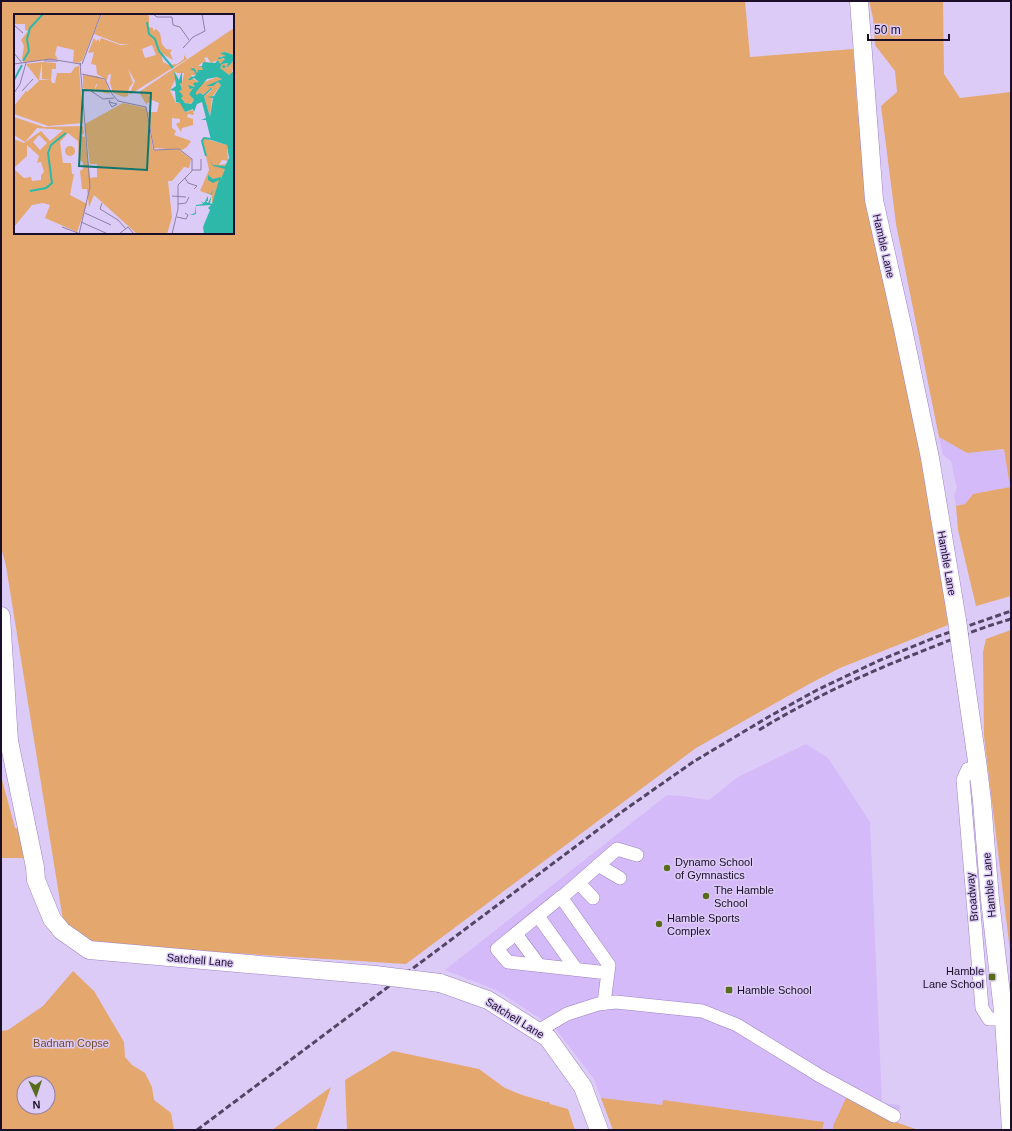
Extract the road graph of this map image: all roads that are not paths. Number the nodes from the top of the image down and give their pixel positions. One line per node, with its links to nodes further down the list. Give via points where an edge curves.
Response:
1 (859, 1): 18 (main road, Hamble Lane, bridge, via 874,200 930,458 978,768 1004,1019)
2 (1, 616): 15 (main road, Satchell Lane, bridge, via 10,741 36,880 52,919 62,931 89,950 440,983 488,1000)
3 (637, 854): 4 (street, via 617,848)
4 (598, 865): 5 (street); 6 (street)
5 (620, 878)
6 (579, 882): 7 (street); 8 (street)
7 (561, 898): 9 (street); 13 (street, via 609,965)
8 (592, 898)
9 (538, 916): 10 (street); 12 (street)
10 (516, 934): 11 (street); 11 (street, via 498,949 508,962)
11 (539, 965): 12 (street)
12 (576, 969): 13 (street)
13 (608, 973): 14 (street)
14 (604, 1003): 15 (street, via 568,1014); 16 (street, via 616,1002 709,1013 737,1025 820,1076)
15 (538, 1031): 17 (main road, Satchell Lane, via 548,1038 583,1087)
16 (894, 1116)
17 (599, 1130)
18 (1011, 1130)

